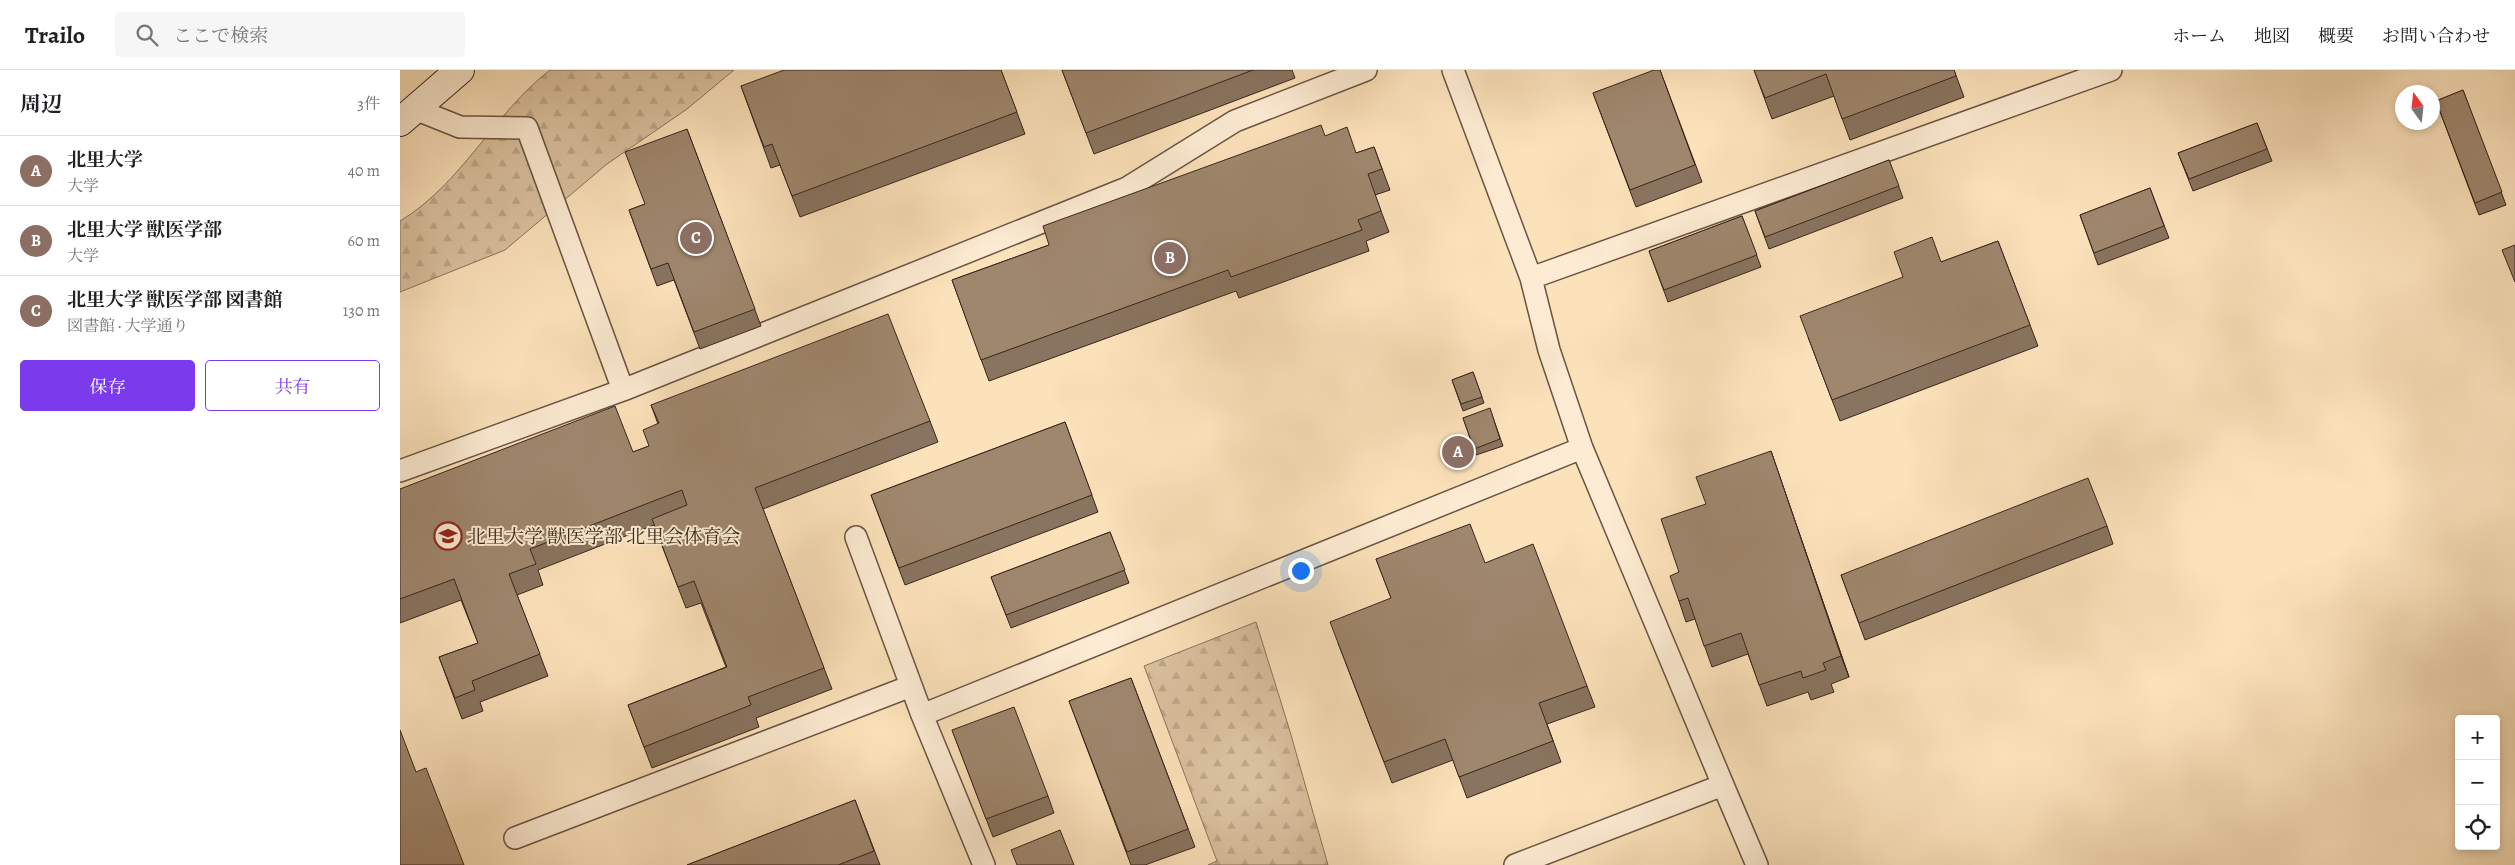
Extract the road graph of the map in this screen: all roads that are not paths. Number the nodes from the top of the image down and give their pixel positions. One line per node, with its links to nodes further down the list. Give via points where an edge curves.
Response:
1 (460, 70): 5 (street)
2 (1366, 70): 7 (lane, via 1235,121 1127,188)
3 (1453, 70): 6 (lane)
4 (2111, 70): 6 (lane)
5 (408, 116): 7 (lane, via 460,127 527,128)
6 (1531, 278): 8 (lane, via 1549,350)
7 (623, 390): 9 (lane)
8 (1582, 448): 12 (lane); 13 (lane)
9 (400, 471)
10 (856, 537): 11 (lane)
11 (911, 686): 12 (lane); 14 (lane)
12 (922, 715): 15 (lane)
13 (1723, 785): 16 (lane); 17 (lane)
14 (515, 838)
15 (984, 865)
16 (1515, 865)
17 (1756, 865)

